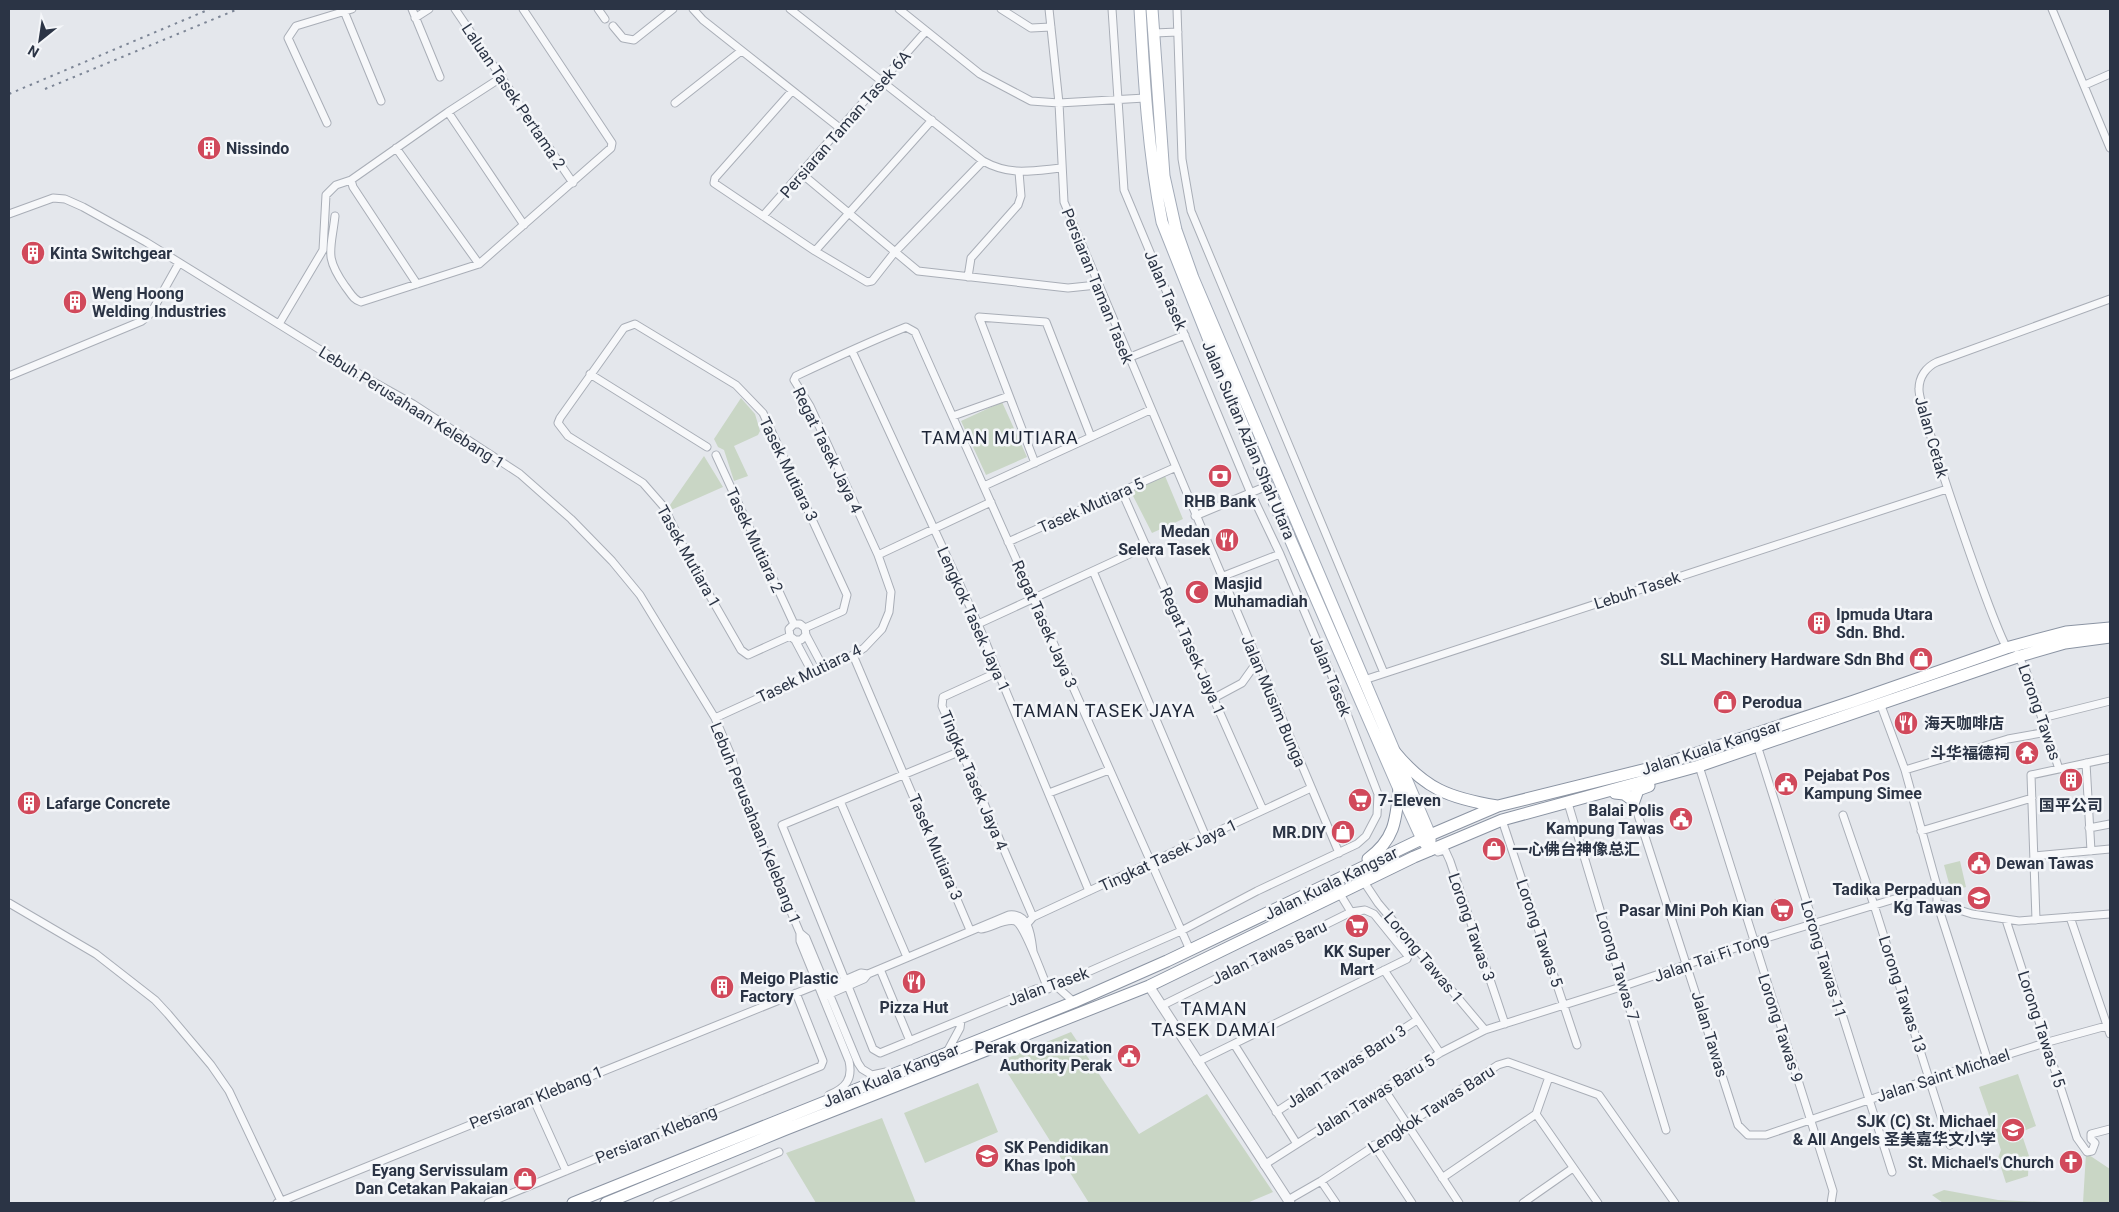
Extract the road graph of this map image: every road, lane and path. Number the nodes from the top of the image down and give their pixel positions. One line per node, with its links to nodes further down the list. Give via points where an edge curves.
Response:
1 (412, 9): 18 (street)
2 (429, 9): 18 (street)
3 (455, 9): 28 (street, Laluan Tasek Pertama 2)
4 (523, 9): 48 (street, via 612,143 611,148)
5 (598, 9): 19 (street)
6 (673, 9): 20 (street, via 634,40 623,38)
7 (693, 9): 25 (street)
8 (899, 9): 22 (street)
9 (1001, 9): 21 (street, via 1031,28)
10 (1050, 9): 21 (street, Persiaran Taman Tasek)
11 (1112, 9): 33 (street, Jalan Tasek)
12 (1140, 9): 32 (main road, Jalan Sultan Azlan Shah Utara)
13 (1152, 9): 24 (main road, Jalan Sultan Azlan Shah Utara)
14 (1177, 9): 23 (street)
15 (2052, 9): 30 (street)
16 (348, 10): 34 (street); 39 (street, via 296,26 288,38)
17 (791, 10): 29 (street)
18 (415, 18): 27 (street)
19 (606, 19)
20 (613, 26)
21 (1051, 27): 36 (street, Persiaran Taman Tasek)
22 (926, 31): 29 (street, Persiaran Taman Tasek 6A); 36 (street, via 986,78 1031,101)
23 (1178, 32): 24 (street); 107 (street, via 1182,159 1191,210)
24 (1154, 33): 73 (main road, Jalan Sultan Azlan Shah Utara, via 1164,176 1176,230 1193,278)
25 (741, 51): 31 (street); 35 (street)
26 (2110, 74): 30 (street)
27 (440, 77)
28 (502, 77): 37 (street); 48 (street, Laluan Tasek Pertama 2)
29 (883, 82): 38 (street); 40 (street, Persiaran Taman Tasek 6A)
30 (2085, 85): 42 (street)
31 (792, 91): 40 (street); 52 (street, via 715,178 714,183)
32 (1145, 98): 33 (street); 78 (main road, Jalan Sultan Azlan Shah Utara, via 1153,176 1162,222)
33 (1117, 100): 36 (street); 64 (street, Jalan Tasek, via 1124,190)
34 (381, 101)
35 (675, 103)
36 (1059, 103): 44 (street, Persiaran Taman Tasek)
37 (448, 112): 41 (street); 53 (street)
38 (932, 120): 43 (street); 49 (street)
39 (327, 123)
40 (841, 129): 46 (street, Persiaran Taman Tasek 6A)
41 (396, 148): 47 (street); 57 (street)
42 (2110, 148)
43 (983, 160): 45 (street, via 1003,171); 55 (street)
44 (1061, 168): 45 (street); 60 (street, Persiaran Taman Tasek, via 1064,202)
45 (1019, 172): 58 (street, via 1021,196 1018,205 971,258)
46 (802, 174): 49 (street); 52 (street, Persiaran Taman Tasek 6A)
47 (351, 180): 59 (street, via 353,188); 62 (street, via 336,185 326,195 324,250)
48 (573, 183): 53 (street)
49 (847, 213): 54 (street); 55 (street)
50 (9, 214): 56 (street, Lebuh Perusahaan Kelebang 1, via 42,201 65,199)
51 (335, 216): 59 (street, via 330,260 355,299 361,302)
52 (763, 216): 54 (street)
53 (524, 225): 57 (street)
54 (815, 251): 55 (street, via 869,283)
55 (894, 253): 58 (street, via 918,271)
56 (179, 263): 62 (street, Lebuh Perusahaan Kelebang 1); 68 (street, via 151,312 142,321)
57 (479, 264): 59 (street)
58 (968, 277): 60 (street, via 1068,288)
59 (417, 284)
60 (1097, 285): 66 (street, Persiaran Taman Tasek)
61 (2110, 299): 80 (street, Jalan Cetak, via 1936,362 1924,372 1919,395)
62 (279, 324): 112 (street, Lebuh Perusahaan Kelebang 1, via 413,404 514,470 571,519 640,595)
63 (910, 328): 65 (street, Regat Tasek Jaya 4); 71 (street, Regat Tasek Jaya 3, via 915,332)
64 (1184, 335): 66 (street); 82 (street, Jalan Tasek)
65 (852, 350): 86 (street, Lengkok Tasek Jaya 1); 90 (street, Regat Tasek Jaya 4, via 796,376 794,380 810,406)
66 (1128, 358): 70 (street, Persiaran Taman Tasek)
67 (590, 374): 74 (street); 97 (street, Tasek Mutiara 3, via 624,328 635,324 736,385 763,414 848,595 843,611); 99 (street, Tasek Mutiara 1, via 560,418 561,429 643,483 664,507 691,563 741,650 748,655)
68 (9, 376)
69 (1009, 396): 71 (street); 72 (street, via 978,317 1046,322); 76 (street)
70 (1150, 410): 72 (street); 77 (street, Jalan Musim Bunga)
71 (953, 416): 79 (street, Regat Tasek Jaya 3)
72 (1091, 437): 76 (street)
73 (1266, 446): 78 (main road, via 1264,451 1272,476); 83 (main road, Jalan Sultan Azlan Shah Utara)
74 (707, 447)
75 (716, 455): 94 (street, Tasek Mutiara 2)
76 (1035, 463): 79 (street)
77 (1174, 468): 81 (street, Tasek Mutiara 5); 85 (street, Jalan Musim Bunga)
78 (1268, 483): 82 (street); 83 (main road, via 1279,486); 129 (main road, Jalan Sultan Azlan Shah Utara)
79 (984, 486): 84 (street, Regat Tasek Jaya 3)
80 (1947, 489): 100 (street, Jalan Cetak); 107 (street, Lebuh Tasek)
81 (1122, 492): 87 (street, Tasek Mutiara 5); 88 (street, Regat Tasek Jaya 1)
82 (1249, 492): 85 (street); 89 (street, Jalan Tasek)
83 (1287, 497): 108 (main road, Jalan Sultan Azlan Shah Utara)
84 (991, 502): 86 (street); 87 (street, Regat Tasek Jaya 3)
85 (1195, 516): 92 (street, Jalan Musim Bunga)
86 (934, 529): 90 (street); 95 (street, Lengkok Tasek Jaya 1)
87 (1008, 542): 93 (street, Regat Tasek Jaya 3)
88 (1147, 546): 91 (street); 109 (street, Regat Tasek Jaya 1)
89 (1280, 554): 92 (street); 149 (street, Jalan Tasek, via 1378,794 1377,815 1366,836)
90 (878, 555): 101 (street, Tasek Mutiara 4, via 891,592 889,612 882,629)
91 (1093, 571): 93 (street); 144 (street)
92 (1221, 577): 103 (street, Jalan Musim Bunga)
93 (1033, 598): 95 (street); 123 (street, Regat Tasek Jaya 3)
94 (794, 624): 97 (street, via 800,624); 99 (street, via 790,629)
95 (978, 624): 106 (street, Lengkok Tasek Jaya 1)
96 (2110, 628): 100 (main road, Jalan Kuala Kangsar, via 2066,632)
97 (805, 631): 99 (street, via 801,640); 104 (street)
98 (2110, 637): 102 (main road, Jalan Kuala Kangsar, via 2065,643)
99 (792, 638): 105 (street)
100 (2006, 648): 102 (street); 118 (main road, Jalan Kuala Kangsar)
101 (853, 655): 104 (street, Tasek Mutiara 4); 126 (street, Tasek Mutiara 3)
102 (2020, 656): 111 (main road, Jalan Kuala Kangsar); 113 (street, Lorong Tawas)
103 (1257, 662): 109 (street, via 1242,683); 128 (street, Jalan Musim Bunga)
104 (823, 667): 105 (street, Tasek Mutiara 4)
105 (812, 672): 112 (street, Tasek Mutiara 4)
106 (998, 672): 116 (street, Tingkat Tasek Jaya 4, via 943,697 942,706); 131 (street, Lengkok Tasek Jaya 1)
107 (1384, 673): 108 (street, Lebuh Tasek)
108 (1364, 680): 117 (main road, Jalan Sultan Azlan Shah Utara)
109 (1214, 698): 138 (street, Regat Tasek Jaya 1)
110 (2110, 701): 113 (street)
111 (1880, 703): 115 (main road, Jalan Kuala Kangsar); 124 (street)
112 (715, 718): 185 (street, Lebuh Perusahaan Kelebang 1, via 751,818 800,933 806,938)
113 (2042, 718): 114 (street, Lorong Tawas)
114 (2047, 732): 122 (street, Lorong Tawas); 124 (street, via 2008,739)
115 (1757, 746): 121 (main road, Jalan Kuala Kangsar); 167 (street, Lorong Tawas 11)
116 (961, 751): 126 (street); 162 (street, Tingkat Tasek Jaya 4)
117 (1394, 751): 137 (main road, via 1424,783 1468,802); 145 (main road, Jalan Sultan Azlan Shah Utara)
118 (1681, 758): 127 (main road, via 1663,770 1636,777); 132 (main road, Jalan Kuala Kangsar)
119 (2110, 758): 120 (street)
120 (2086, 763): 122 (street); 142 (street)
121 (1699, 766): 125 (main road, Jalan Kuala Kangsar); 171 (street, Lorong Tawas 9)
122 (2059, 769): 133 (street, via 2031,775)
123 (1109, 770): 131 (street); 151 (street, Regat Tasek Jaya 3)
124 (1905, 770): 143 (street)
125 (1682, 771): 127 (main road, Jalan Kuala Kangsar); 135 (main road, via 1667,781 1638,790)
126 (906, 774): 134 (street); 169 (street, Tasek Mutiara 3)
127 (1629, 786): 130 (main road, Jalan Kuala Kangsar); 132 (main road, via 1619,782); 135 (street, Jalan Tawas)
128 (1311, 788): 138 (street, Tingkat Tasek Jaya 1); 149 (street, Jalan Musim Bunga)
129 (1399, 788): 145 (main road, Jalan Sultan Azlan Shah Utara); 152 (main road, via 1392,832 1382,849)
130 (1609, 792): 135 (main road, via 1624,794); 136 (main road, Jalan Kuala Kangsar)
131 (1048, 793): 155 (street, Lengkok Tasek Jaya 1)
132 (1550, 793): 137 (main road, Jalan Kuala Kangsar)
133 (2032, 798): 143 (street); 150 (street)
134 (840, 801): 174 (street); 180 (street, via 782,825)
135 (1634, 801): 176 (street, Jalan Tawas)
136 (1568, 803): 140 (main road, Jalan Kuala Kangsar); 183 (street, Lorong Tawas 7)
137 (1498, 806): 145 (main road, Jalan Kuala Kangsar)
138 (1263, 810): 144 (street, Tingkat Tasek Jaya 1)
139 (1843, 815): 159 (street, Lorong Tawas 13)
140 (1502, 820): 147 (main road, Jalan Kuala Kangsar); 188 (street, Lorong Tawas 5)
141 (2110, 824): 142 (street)
142 (2089, 828): 148 (street)
143 (1921, 831): 154 (street)
144 (1206, 837): 151 (street, Tingkat Tasek Jaya 1)
145 (1426, 837): 147 (main road, Jalan Sultan Azlan Shah Utara); 152 (main road, Jalan Kuala Kangsar)
146 (2110, 849): 148 (street)
147 (1428, 851): 153 (main road, Jalan Kuala Kangsar); 193 (street, Lorong Tawas 3, via 1445,850)
148 (2090, 851): 150 (street)
149 (1340, 853): 170 (street, Jalan Tasek, via 1256,891)
150 (2034, 856): 165 (street)
151 (1150, 863): 155 (street, Tingkat Tasek Jaya 1); 170 (street, Regat Tasek Jaya 3)
152 (1361, 868): 172 (main road, Jalan Kuala Kangsar)
153 (1364, 882): 156 (main road, Jalan Kuala Kangsar); 195 (street, Lorong Tawas 1)
154 (1937, 886): 158 (street); 159 (street, Jalan Tai Fi Tong)
155 (1089, 891): 162 (street, Tingkat Tasek Jaya 1)
156 (1340, 894): 160 (street); 168 (main road, Jalan Kuala Kangsar)
157 (9, 903): 230 (street, via 96,954 156,1000 211,1064 229,1091)
158 (1938, 903): 164 (street); 203 (street)
159 (1874, 905): 167 (street, Jalan Tai Fi Tong); 207 (street, Lorong Tawas 13)
160 (1351, 912): 178 (street, via 1366,910 1374,914 1406,952 1407,959); 189 (street, Jalan Tawas Baru)
161 (2110, 914): 163 (street)
162 (1033, 917): 166 (street, Tingkat Tasek Jaya 1)
163 (2070, 917): 165 (street); 194 (street)
164 (2006, 920): 165 (street); 198 (street, Lorong Tawas 15)
165 (2036, 920)
166 (1027, 924): 169 (street, via 1023,917 1009,914); 173 (street)
167 (1813, 924): 171 (street, Jalan Tai Fi Tong); 210 (street, Lorong Tawas 11)
168 (1276, 925): 172 (main road, via 1261,926 1209,951 1196,953); 179 (main road, Jalan Kuala Kangsar)
169 (970, 930): 173 (street, via 1014,920 1020,924); 174 (street)
170 (1181, 931): 172 (street, Regat Tasek Jaya 3); 181 (street, Jalan Tasek)
171 (1753, 942): 176 (street, Jalan Tai Fi Tong); 214 (street, Lorong Tawas 9)
172 (1190, 950): 175 (main road, Jalan Kuala Kangsar); 179 (main road, via 1186,964)
173 (1034, 951): 184 (street)
174 (908, 957): 177 (street)
175 (1167, 961): 182 (main road, via 1155,973); 187 (main road, Jalan Kuala Kangsar)
176 (1688, 964): 183 (street, Jalan Tai Fi Tong); 218 (street, Jalan Tawas, via 1738,1125)
177 (880, 969): 180 (street, Persiaran Klebang 1, via 861,973); 197 (street)
178 (1384, 970): 192 (street); 199 (street)
179 (1178, 974): 182 (main road, Jalan Kuala Kangsar)
180 (847, 983): 185 (street, Persiaran Klebang 1); 197 (street, Jalan Tasek, via 876,1052)
181 (1056, 986): 184 (street, Jalan Tasek); 187 (street)
182 (1149, 986): 189 (street); 190 (main road, via 1137,982 1054,1015); 233 (main road, Jalan Kuala Kangsar)
183 (1624, 986): 188 (street, Jalan Tai Fi Tong); 217 (street, Lorong Tawas 7)
184 (1048, 988): 191 (street, Jalan Tasek, via 1036,989)
185 (824, 989): 186 (street, Persiaran Klebang 1); 205 (street, Lebuh Perusahaan Kelebang 1, via 862,1069 872,1075 902,1065); 211 (street, Lebuh Perusahaan Kelebang 1, via 851,1071 850,1079)
186 (796, 993): 209 (street, Persiaran Klebang 1); 225 (street, Persiaran Klebang, via 823,1064)
187 (1074, 1002): 190 (main road, Jalan Kuala Kangsar)
188 (1564, 1005): 193 (street, Jalan Tai Fi Tong); 200 (street, Lorong Tawas 5)
189 (1161, 1006): 204 (street)
190 (1047, 1014): 201 (main road, Jalan Kuala Kangsar)
191 (961, 1020): 197 (street, Jalan Tasek); 201 (street)
192 (1417, 1020): 202 (street); 212 (street, Jalan Tawas Baru 3)
193 (1505, 1024): 195 (street, Jalan Tai Fi Tong)
194 (2109, 1025): 196 (street); 198 (street, Jalan Saint Michael)
195 (1485, 1030): 202 (street, Jalan Tawas Baru 5)
196 (2110, 1034)
197 (910, 1041)
198 (2048, 1042): 203 (street, Jalan Saint Michael); 216 (street, Lorong Tawas 15, via 2083,1149 2090,1152 2095,1143 2091,1134)
199 (1234, 1044): 204 (street); 212 (street)
200 (1577, 1045)
201 (947, 1052): 205 (main road, Jalan Kuala Kangsar)
202 (1440, 1053): 208 (street, Jalan Tawas Baru 5)
203 (1988, 1061): 207 (street, Jalan Saint Michael)
204 (1197, 1062): 223 (street)
205 (909, 1067): 211 (main road, Jalan Kuala Kangsar)
206 (1549, 1077): 213 (street); 215 (street, Lengkok Tawas Baru, via 1508,1062 1501,1064); 240 (street, Lengkok Tawas Baru, via 1599,1095)
207 (1930, 1079): 210 (street, Jalan Saint Michael); 220 (street, Lorong Tawas 13)
208 (1384, 1089): 215 (street); 219 (street, Jalan Tawas Baru 5)
209 (533, 1098): 225 (street); 230 (street, Persiaran Klebang 1)
210 (1868, 1099): 214 (street, Jalan Saint Michael); 226 (street, Lorong Tawas 11)
211 (808, 1109): 232 (main road, Jalan Kuala Kangsar)
212 (1276, 1112): 219 (street)
213 (1536, 1114): 224 (street); 227 (street)
214 (1811, 1120): 218 (street, Jalan Saint Michael, via 1766,1135); 241 (street, Lorong Tawas 9, via 1834,1190)
215 (1407, 1124): 221 (street, Lengkok Tawas Baru); 227 (street)
216 (2110, 1129)
217 (1666, 1130)
218 (1748, 1135)
219 (1297, 1144): 223 (street, Jalan Tawas Baru 5)
220 (1950, 1145)
221 (1374, 1146): 228 (street, Lengkok Tawas Baru); 236 (street)
222 (779, 1152): 234 (street)
223 (1264, 1165): 229 (street)
224 (1573, 1168): 238 (street); 239 (street)
225 (566, 1171): 231 (street, Persiaran Klebang)
226 (1892, 1172)
227 (1442, 1178): 237 (street)
228 (1322, 1181): 229 (street, Lengkok Tawas Baru); 235 (street)
229 (1289, 1202)
230 (280, 1203)
231 (488, 1203)
232 (573, 1203)
233 (606, 1203)
234 (657, 1203)
235 (1336, 1203)
236 (1412, 1203)
237 (1459, 1203)
238 (1523, 1203)
239 (1598, 1203)
240 (1675, 1203)
241 (1831, 1203)

